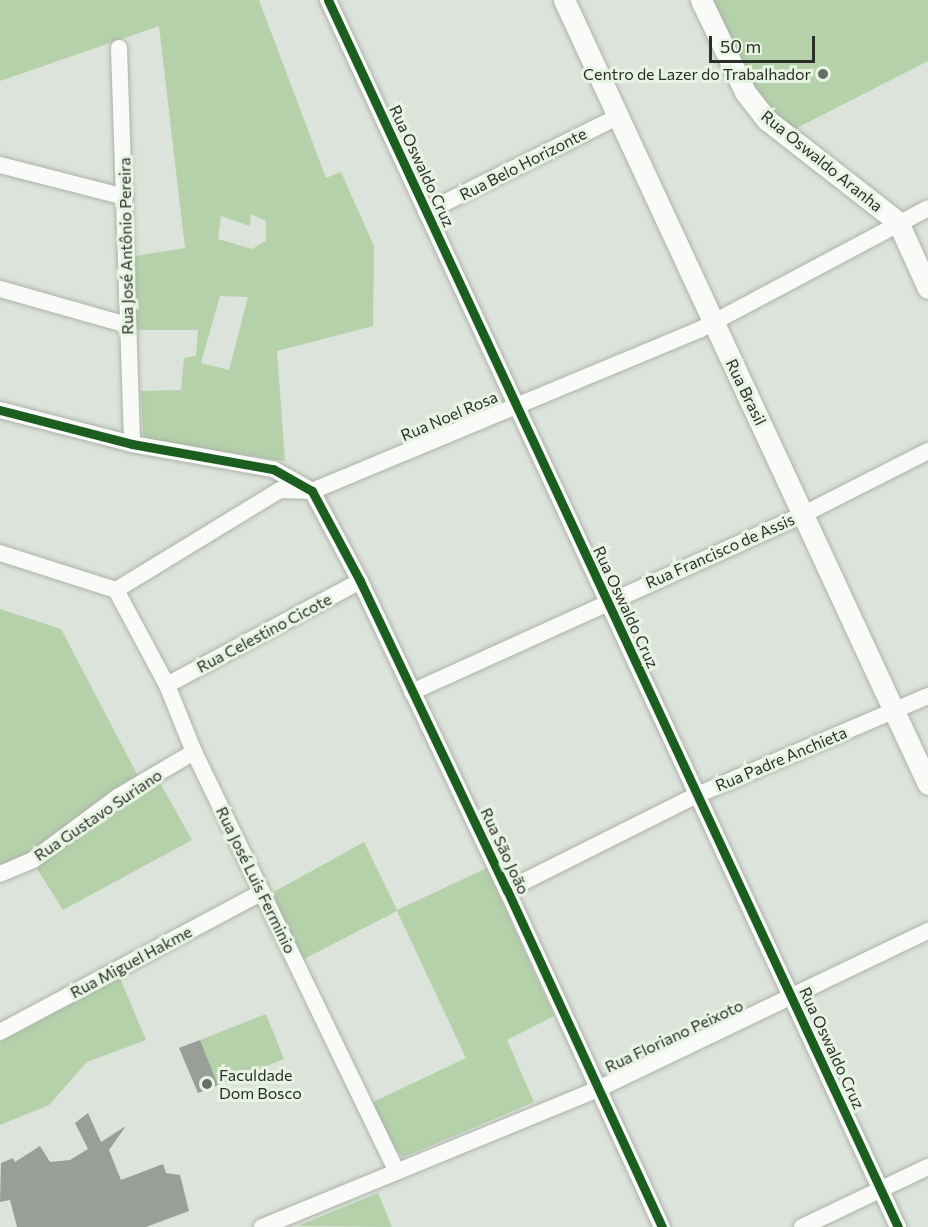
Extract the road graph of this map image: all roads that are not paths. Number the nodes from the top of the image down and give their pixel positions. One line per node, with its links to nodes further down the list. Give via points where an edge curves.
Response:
1 (328, 0): 9 (street, Rua Oswaldo Cruz)
2 (564, 0): 5 (street, Rua Brasil)
3 (701, 0): 10 (street, Rua Oswaldo Aranha, via 745,92 767,120)
4 (119, 48): 7 (street, Rua José Antônio Pereira)
5 (619, 116): 9 (street, Rua Belo Horizonte); 13 (street, Rua Brasil)
6 (0, 165): 7 (street)
7 (125, 197): 14 (street, Rua José Antônio Pereira)
8 (928, 208): 10 (street, Rua Noel Rosa)
9 (426, 212): 15 (street, Rua Oswaldo Cruz)
10 (898, 222): 11 (street, Rua Oswaldo Aranha); 13 (street, Rua Noel Rosa)
11 (928, 288)
12 (0, 289): 14 (street)
13 (711, 320): 15 (street, Rua Noel Rosa, via 699,330); 20 (street, Rua Brasil)
14 (127, 325): 17 (street, Rua José Antônio Pereira)
15 (515, 404): 19 (street, Rua Noel Rosa); 24 (street, Rua Oswaldo Cruz)
16 (0, 410): 17 (street)
17 (132, 444): 19 (street, via 273,469)
18 (928, 451): 20 (street, Rua Francisco de Assis)
19 (312, 491): 22 (street, Rua São João); 23 (street, Rua Noel Rosa, via 280,490)
20 (804, 514): 24 (street, Rua Francisco de Assis); 28 (street, Rua Brasil)
21 (0, 553): 23 (street)
22 (360, 581): 25 (street, Rua Celestino Cicote); 26 (street, Rua São João)
23 (116, 590): 25 (street, Rua José Luis Ferminio)
24 (607, 601): 26 (street, Rua Francisco de Assis); 31 (street, Rua Oswaldo Cruz)
25 (167, 685): 29 (street, Rua José Luis Ferminio)
26 (412, 692): 33 (street, Rua São João)
27 (928, 696): 28 (street, Rua Padre Anchieta)
28 (893, 712): 30 (street, Rua Brasil); 31 (street, Rua Padre Anchieta)
29 (194, 752): 32 (street, Rua Gustavo Suriano, via 119,796 33,860); 34 (street, Rua José Luis Ferminio)
30 (928, 784)
31 (697, 795): 33 (street, Rua Padre Anchieta); 36 (street, Rua Oswaldo Cruz)
32 (0, 874)
33 (507, 890): 38 (street, Rua São João)
34 (262, 892): 37 (street, Rua Miguel Hakme); 40 (street, Rua José Luis Ferminio)
35 (928, 931): 36 (street, Rua Floriano Peixoto)
36 (792, 997): 38 (street, Rua Floriano Peixoto); 41 (street, Rua Oswaldo Cruz)
37 (0, 1032)
38 (598, 1089): 40 (street, Rua Floriano Peixoto); 43 (street, Rua São João)
39 (928, 1167): 41 (street)
40 (396, 1170): 42 (street, Rua Floriano Peixoto)
41 (881, 1189): 44 (street); 45 (street, Rua Oswaldo Cruz)
42 (262, 1227)
43 (662, 1227)
44 (802, 1227)
45 (898, 1227)

